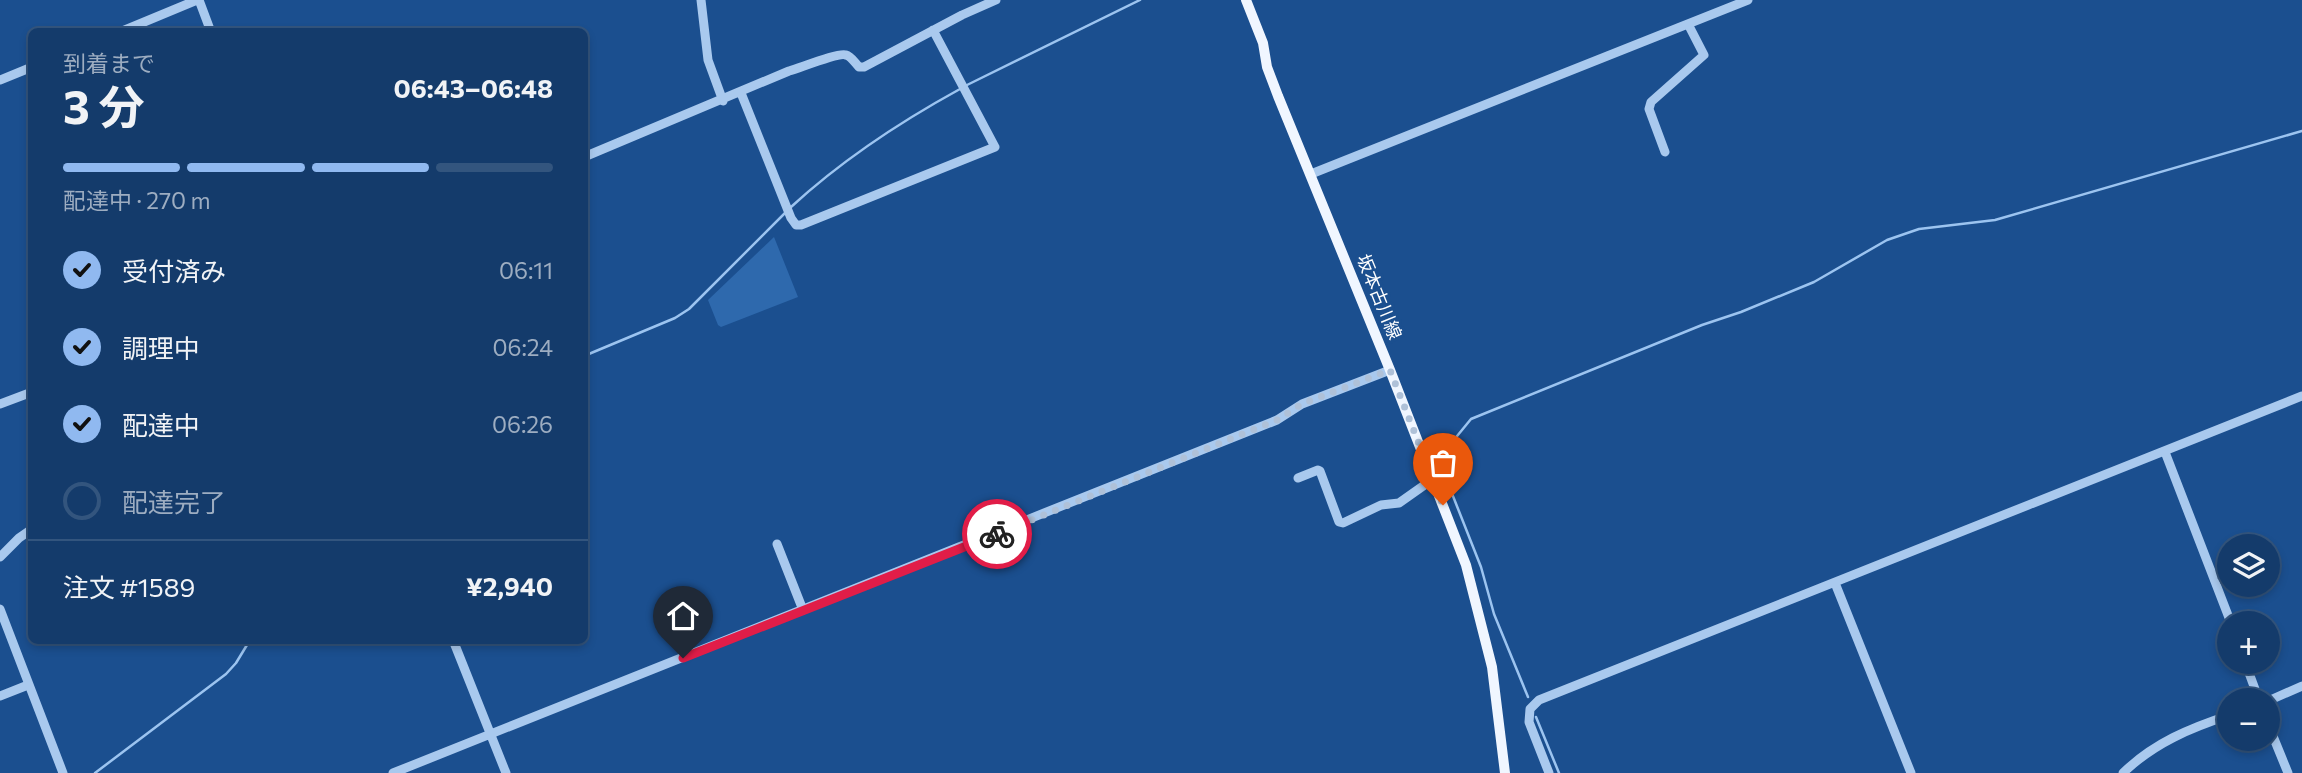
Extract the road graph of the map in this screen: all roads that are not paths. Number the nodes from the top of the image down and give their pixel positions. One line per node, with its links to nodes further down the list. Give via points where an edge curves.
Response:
1 (198, 0): 7 (street); 8 (street)
2 (701, 0): 13 (street, via 708,60)
3 (996, 0): 9 (street)
4 (1246, 0): 16 (main road, 坂本古川線, via 1267,67)
5 (1748, 0): 6 (street)
6 (1688, 24): 14 (street, via 1704,55 1658,95 1649,109); 16 (street)
7 (130, 28)
8 (209, 28)
9 (933, 30): 12 (street, via 864,67 848,55 838,54); 12 (street, via 995,147 800,225 791,218)
10 (28, 69): 11 (street)
11 (0, 80)
12 (741, 93): 13 (street)
13 (723, 101): 15 (street)
14 (1665, 152)
15 (588, 155)
16 (1311, 174): 17 (main road, 坂本古川線)
17 (1390, 370): 23 (main road, 坂本古川線); 29 (street, via 1302,404 1251,431)
18 (28, 394): 20 (street)
19 (2302, 396): 21 (street)
20 (0, 404)
21 (2165, 452): 27 (street); 30 (street)
22 (1298, 478): 23 (street, via 1320,471 1343,523 1381,505 1399,503)
23 (1433, 479): 42 (main road, 坂本古川線, via 1466,565 1486,636)
24 (28, 532): 26 (street)
25 (777, 544): 29 (street)
26 (0, 558)
27 (1835, 583): 43 (street, via 1539,700 1530,709 1529,722); 44 (street)
28 (0, 609): 32 (street)
29 (803, 610): 37 (street)
30 (2226, 611)
31 (455, 644): 37 (street)
32 (28, 685): 34 (street); 39 (street)
33 (2302, 687): 35 (street)
34 (0, 696)
35 (2280, 696)
36 (2217, 720): 45 (street, via 2179,733)
37 (491, 735): 40 (street); 41 (street)
38 (2279, 751): 46 (street)
39 (63, 773)
40 (393, 773)
41 (506, 773)
42 (1506, 773)
43 (1549, 773)
44 (1911, 773)
45 (2123, 773)
46 (2288, 773)

